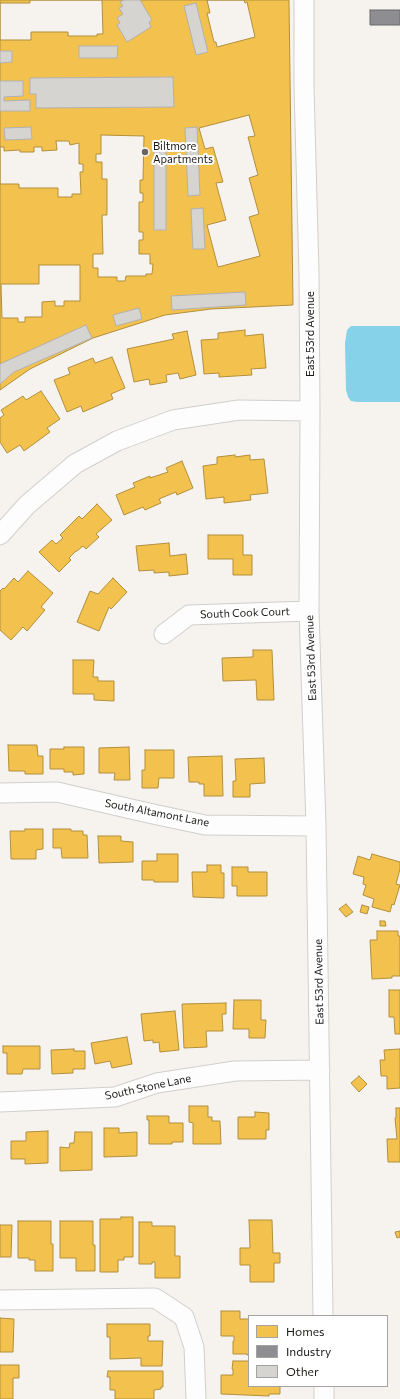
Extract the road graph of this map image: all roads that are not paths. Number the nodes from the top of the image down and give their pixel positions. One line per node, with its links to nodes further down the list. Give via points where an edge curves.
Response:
1 (304, 0): 2 (street, East 53rd Avenue)
2 (310, 411): 3 (street, via 239,410 180,418 117,441 75,464 27,505); 4 (street, East 53rd Avenue)
3 (0, 534)
4 (309, 611): 5 (street, South Cook Court, via 189,615); 7 (street, East 53rd Avenue)
5 (164, 634)
6 (0, 793): 7 (street, South Altamont Lane, via 57,792 205,825)
7 (316, 826): 8 (street, East 53rd Avenue)
8 (320, 1070): 9 (street, South Stone Lane, via 235,1071 157,1083 114,1097); 11 (street, East 53rd Avenue)
9 (0, 1102)
10 (0, 1300): 13 (street, via 155,1298 184,1317 194,1347)
11 (323, 1315)
12 (324, 1387): 14 (street)
13 (196, 1399)
14 (324, 1399)

